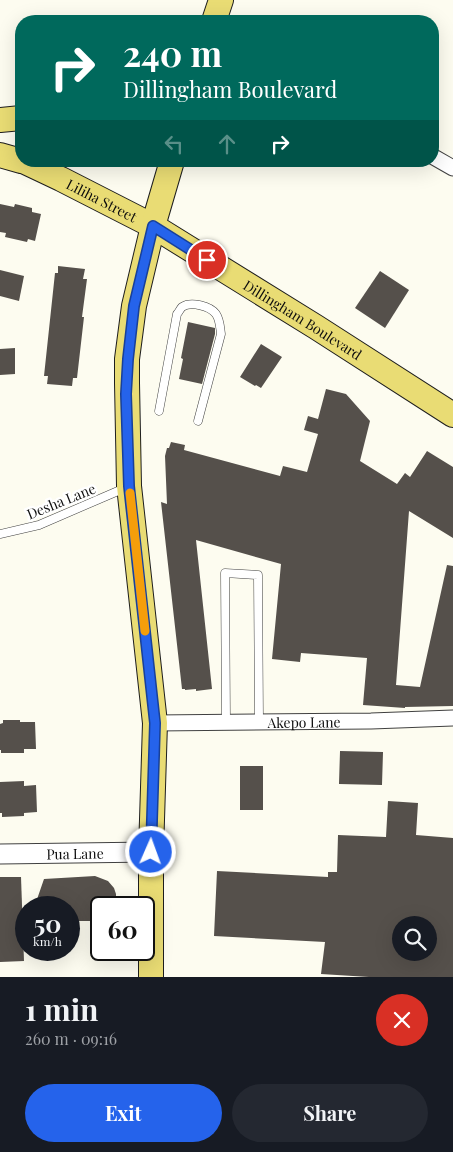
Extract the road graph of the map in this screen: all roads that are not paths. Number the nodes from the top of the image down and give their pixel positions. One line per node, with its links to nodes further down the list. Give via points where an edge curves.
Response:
1 (221, 0): 2 (main road)
2 (216, 15)
3 (15, 119): 4 (main road)
4 (0, 120)
5 (0, 155): 6 (main road, Liliha Street)
6 (15, 159)
7 (439, 160): 10 (street)
8 (35, 167): 11 (main road, Liliha Street)
9 (170, 167): 11 (main road)
10 (453, 168)
11 (153, 226): 13 (main road, Dillingham Boulevard); 15 (main road, via 134,306 128,350)
12 (158, 411): 14 (lane, via 177,314 183,307 200,305 216,314 221,334)
13 (453, 415)
14 (198, 421)
15 (129, 486): 16 (lane, Desha Lane, via 39,526); 20 (main road)
16 (0, 534)
17 (453, 718): 19 (street, Akepo Lane)
18 (226, 722): 19 (street, Akepo Lane); 19 (lane, via 225,573 258,575); 20 (street, Akepo Lane)
19 (260, 722)
20 (155, 723): 21 (main road)
21 (151, 852): 22 (street, Pua Lane); 23 (main road)
22 (0, 854)
23 (151, 977)

